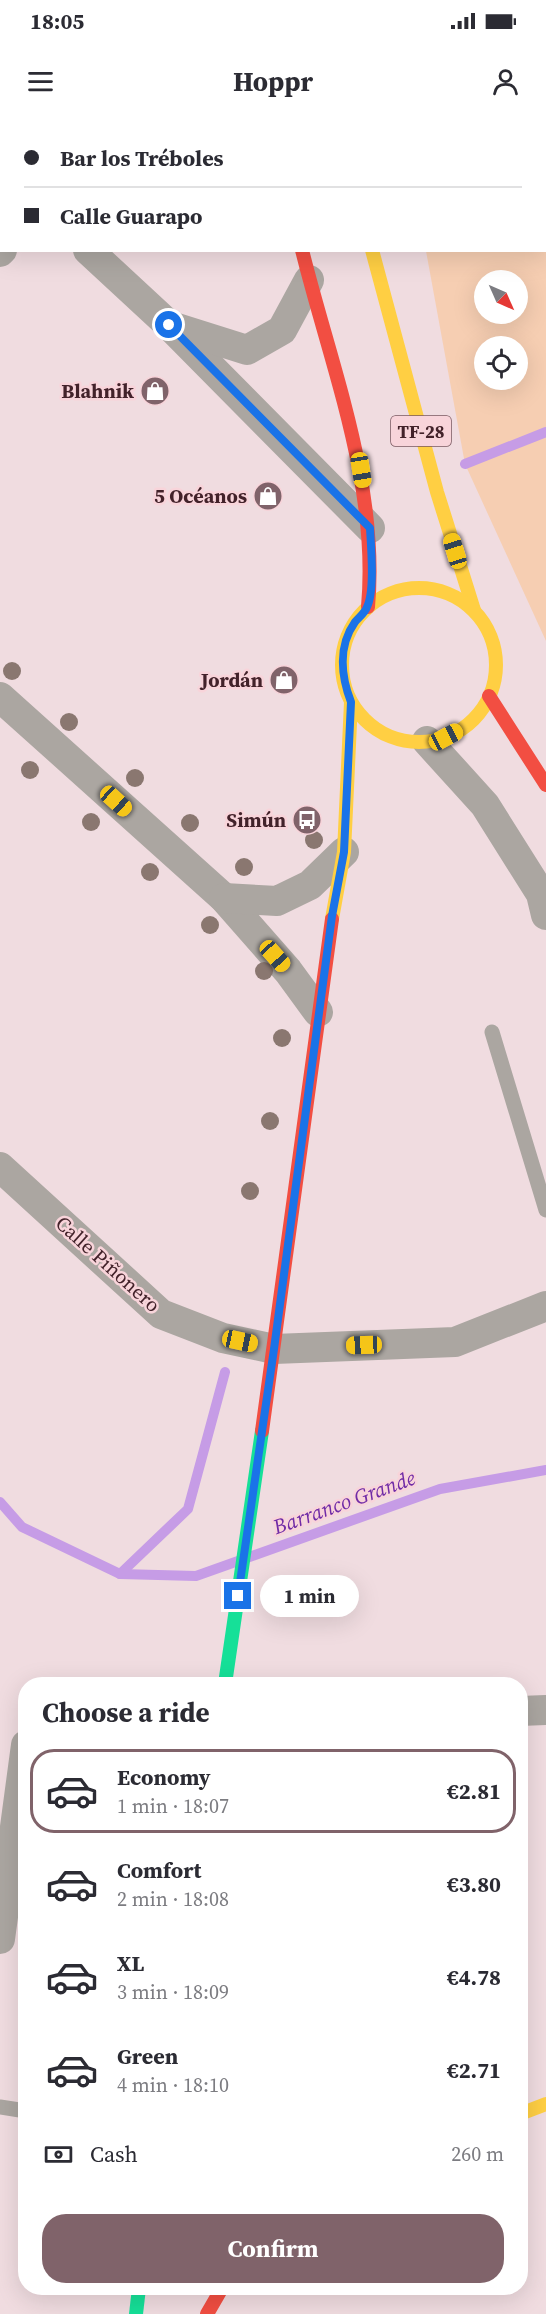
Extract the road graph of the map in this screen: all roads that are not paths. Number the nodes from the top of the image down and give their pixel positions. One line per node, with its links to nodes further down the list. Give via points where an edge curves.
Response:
1 (90, 252): 5 (street)
2 (302, 252): 4 (main road, TF-28)
3 (373, 252): 8 (main road, TF-28, via 437,492)
4 (309, 280): 5 (street, via 282,330 247,350); 6 (main road, TF-28, via 361,470)
5 (169, 325): 6 (street)
6 (370, 528): 7 (main road, TF-28, via 372,576)
7 (368, 607): 8 (main road, TF-28, via 387,595 410,588 433,589 455,596); 11 (main road, TF-28, via 354,623 342,662)
8 (474, 610): 9 (main road, TF-28, via 487,628 495,650 496,673)
9 (489, 696): 12 (main road, TF-28, via 464,727); 13 (main road)
10 (0, 698): 15 (street)
11 (351, 702): 12 (main road, TF-28, via 375,729 391,737); 14 (main road, TF-28)
12 (427, 741): 16 (street, via 485,805)
13 (546, 785)
14 (344, 852): 15 (street, via 310,885 278,901); 17 (main road, TF-28)
15 (224, 898): 17 (street)
16 (544, 902)
17 (318, 1012): 22 (main road, TF-28)
18 (492, 1032): 20 (lane)
19 (0, 1167): 22 (street, Calle Piñonero, via 161,1314 223,1338)
20 (546, 1210)
21 (546, 1306): 22 (street, Calle Piñonero, via 455,1342)
22 (274, 1349): 23 (main road, TF-28)
23 (226, 1677)
24 (546, 1710): 25 (street)
25 (528, 1711)
26 (18, 1804): 27 (street)
27 (0, 1939)
28 (546, 2104): 31 (main road)
29 (0, 2107): 30 (lane)
30 (18, 2110)
31 (528, 2111)
32 (139, 2295): 34 (main road)
33 (218, 2295): 35 (main road)
34 (136, 2314)
35 (207, 2314)

